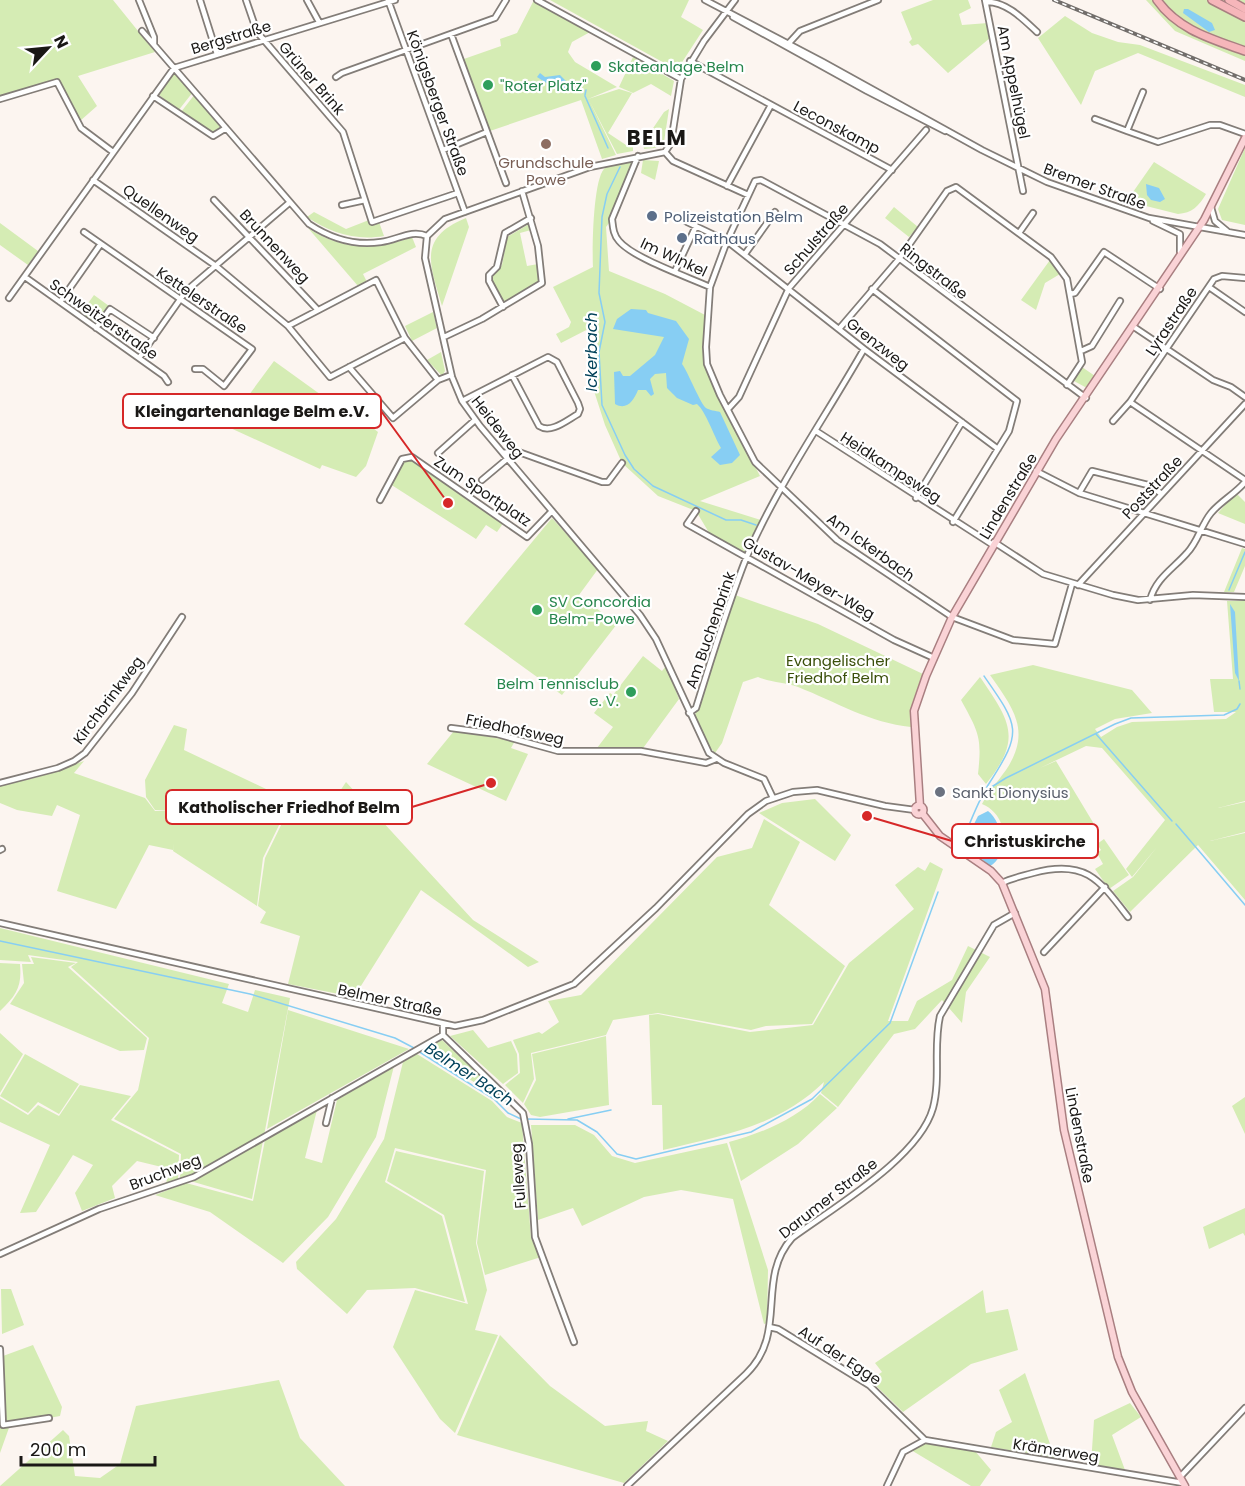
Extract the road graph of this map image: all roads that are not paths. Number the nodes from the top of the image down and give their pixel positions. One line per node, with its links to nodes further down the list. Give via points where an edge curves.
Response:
1 (139, 0): 25 (street)
2 (200, 0): 28 (street)
3 (246, 0): 23 (street, Grüner Brink)
4 (307, 0): 19 (street)
5 (395, 0): 14 (street, Bergstraße)
6 (506, 0): 22 (street, via 495,18)
7 (537, 0): 32 (street)
8 (705, 0): 17 (street, Bremer Straße)
9 (735, 0): 17 (street)
10 (878, 0): 24 (street, via 800,31)
11 (1157, 0): 27 (highway, via 1184,26)
12 (1212, 0): 18 (highway)
13 (1229, 0): 16 (highway)
14 (388, 1): 19 (street, Bergstraße); 26 (street, Königsberger Straße)
15 (986, 1): 21 (street, via 1018,15); 49 (street, Am Appelhügel)
16 (1245, 9)
17 (727, 11): 24 (street, Bremer Straße); 29 (street); 40 (street, Bremer Straße, via 740,23)
18 (1245, 17)
19 (319, 22): 23 (street, Bergstraße)
20 (142, 31): 25 (street)
21 (1038, 32)
22 (451, 34): 26 (street); 42 (street)
23 (263, 40): 28 (street, Bergstraße); 61 (street, Grüner Brink, via 343,132)
24 (789, 43): 40 (street, Bremer Straße)
25 (154, 45): 30 (street)
26 (406, 50): 31 (street); 44 (street, Königsberger Straße)
27 (1245, 51)
28 (217, 54): 30 (street, Bergstraße)
29 (690, 62): 32 (street); 36 (street, Leconskamp)
30 (174, 68): 34 (street, Bergstraße); 38 (street)
31 (336, 77)
32 (681, 78): 46 (street)
33 (1143, 92): 41 (street)
34 (153, 96): 38 (street, via 213,136); 45 (street, Bergstraße)
35 (0, 99): 45 (street, via 57,82 81,128)
36 (771, 105): 50 (street, Leconskamp); 55 (street, Leconskamp)
37 (1095, 119): 41 (street)
38 (226, 128): 62 (street)
39 (926, 130): 50 (street, Schulstraße)
40 (946, 131): 49 (street, Bremer Straße)
41 (1127, 131): 43 (street, via 1158,142 1220,125)
42 (487, 132): 44 (street); 54 (street)
43 (1245, 136): 64 (main road, Lindenstraße)
44 (443, 150): 58 (street, Königsberger Straße)
45 (113, 152): 53 (street, Bergstraße)
46 (665, 152): 47 (street); 48 (street)
47 (638, 156): 57 (street, via 601,164); 86 (street, Im WInkel, via 612,219 613,229 624,246)
48 (684, 166): 51 (street); 55 (street)
49 (1018, 169): 56 (street, Am Appelhügel); 69 (street, Bremer Straße)
50 (891, 170): 71 (street, Schulstraße)
51 (681, 174)
52 (758, 179): 59 (street, Am Ickerbach); 71 (street, Ringstraße)
53 (93, 180): 85 (street, Quellenweg); 87 (street, Bergstraße)
54 (506, 183)
55 (727, 186): 59 (street)
56 (1023, 190)
57 (522, 191): 65 (street); 68 (street)
58 (458, 193): 61 (street, Grüner Brink, via 372,222); 65 (street, Königsberger Straße)
59 (748, 195): 80 (street, Am Ickerbach)
60 (214, 200): 79 (street, Brunnenweg)
61 (365, 200): 63 (street)
62 (289, 203): 78 (street, via 309,224 341,240 382,242 416,232); 79 (street)
63 (342, 205)
64 (1211, 207): 73 (main road, Lindenstraße); 75 (street, via 1215,221)
65 (465, 212): 78 (street, via 439,223)
66 (775, 212): 82 (street)
67 (1033, 213): 76 (street)
68 (531, 218): 99 (street, via 505,233 497,267 489,275); 99 (street, via 542,283)
69 (1149, 218): 73 (street, Bremer Straße); 84 (street, via 1180,234)
70 (687, 222): 72 (street, Grenzweg)
71 (844, 225): 83 (street, Ringstraße); 91 (street, Schulstraße)
72 (696, 226): 80 (street, Grenzweg); 86 (street)
73 (1199, 228): 75 (street, Bremer Straße); 84 (main road, Lindenstraße)
74 (84, 232): 81 (street, Kettelerstraße)
75 (1229, 232): 77 (street, Bremer Straße)
76 (1019, 233): 83 (street, via 956,187 948,191); 94 (street, via 1051,257 1066,279)
77 (1245, 235)
78 (427, 237): 106 (street, Heideweg, via 425,258)
79 (249, 238): 85 (street); 100 (street, Brunnenweg)
80 (727, 241): 82 (street, Grenzweg); 89 (street, Am Ickerbach)
81 (100, 245): 96 (street, Kettelerstraße); 98 (street)
82 (745, 254): 91 (street, Grenzweg)
83 (899, 259): 92 (street); 119 (street, Ringstraße)
84 (1178, 260): 93 (main road, Lindenstraße)
85 (216, 266): 96 (street); 102 (street, Quellenweg)
86 (675, 271): 89 (street, Im WInkel)
87 (25, 277): 95 (street, Bergstraße); 98 (street, Schweitzerstraße)
88 (1245, 278): 90 (street, Lyrastraße, via 1222,276)
89 (710, 287): 125 (street, Am Ickerbach, via 707,364)
90 (1209, 287): 101 (street); 110 (street, Lyrastraße)
91 (789, 288): 105 (street, Grenzweg); 125 (street, Schulstraße, via 739,397)
92 (872, 289): 105 (street); 130 (street, via 1016,398 1009,431)
93 (1160, 290): 94 (street, via 1104,252 1075,293); 103 (main road, Lindenstraße)
94 (1070, 294): 111 (street)
95 (9, 298)
96 (180, 300): 107 (street); 114 (street, Kettelerstraße, via 252,350 224,386 203,369)
97 (1120, 301): 111 (street, via 1092,346)
98 (60, 302): 104 (street, Schweitzerstraße)
99 (503, 307): 106 (street)
100 (317, 309): 102 (street); 108 (street, via 376,280)
101 (1245, 312)
102 (288, 326): 113 (street, Quellenweg, via 330,377)
103 (1134, 327): 110 (street); 120 (main road, Lindenstraße)
104 (96, 328): 107 (street, via 110,309); 112 (street, Schweitzerstraße)
105 (839, 329): 109 (street, Grenzweg)
106 (444, 337): 115 (street, Heideweg)
107 (154, 338): 112 (street)
108 (405, 338): 113 (street); 117 (street)
109 (864, 349): 128 (street, Grenzweg); 129 (street, Am Buchenbrink)
110 (1167, 349): 121 (street); 123 (street, Lyrastraße)
111 (1081, 351): 119 (street, via 1082,362)
112 (139, 358): 118 (street, Schweitzerstraße)
113 (349, 367): 117 (street, via 393,418)
114 (195, 369)
115 (451, 375): 117 (street); 122 (street, Heideweg)
116 (512, 375): 116 (street, via 548,357 554,358 578,403 578,414 544,429); 122 (street)
117 (438, 380)
118 (168, 382)
119 (1067, 385): 120 (street, Ringstraße)
120 (1086, 398): 136 (main road, Lindenstraße)
121 (1245, 398)
122 (462, 401): 126 (street, Heideweg)
123 (1130, 402): 127 (street, Lyrastraße); 131 (street)
124 (1245, 404): 131 (street, Poststraße)
125 (729, 409): 139 (street, Am Ickerbach, via 755,462)
126 (475, 420): 132 (street); 133 (street, Heideweg)
127 (1113, 421)
128 (962, 422): 130 (street, Grenzweg); 142 (street)
129 (816, 431): 139 (street, Am Buchenbrink); 142 (street, Heidkampsweg)
130 (998, 449): 147 (street)
131 (1201, 452): 138 (street); 141 (street, Poststraße)
132 (438, 453)
133 (503, 453): 134 (street, Heideweg); 135 (street, via 516,451 602,482 608,482)
134 (507, 459): 137 (street); 144 (street, Heideweg)
135 (622, 463)
136 (1036, 471): 140 (street); 149 (main road, Lindenstraße)
137 (482, 480)
138 (1245, 481): 148 (street, via 1211,513)
139 (783, 489): 151 (street, Am Buchenbrink); 155 (street, Am Ickerbach, via 837,540)
140 (1079, 493): 141 (street, via 1092,471 1148,485); 146 (street)
141 (1162, 494): 146 (street, Poststraße)
142 (916, 498): 147 (street, Heidkampsweg)
143 (380, 500): 144 (street, Zum Sportplatz, via 402,459 412,457 527,537)
144 (552, 511): 158 (street, Heideweg, via 645,622)
145 (696, 511): 151 (street, Gustav-Meyer-Weg, via 687,524)
146 (1144, 513): 148 (street); 152 (street, Poststraße)
147 (953, 522): 149 (street, Heidkampsweg)
148 (1200, 531): 150 (street); 154 (street, via 1189,552 1153,588)
149 (994, 544): 152 (street, Heidkampsweg, via 1042,574); 155 (main road, Lindenstraße)
150 (1245, 544)
151 (748, 556): 157 (street, Gustav-Meyer-Weg, via 894,640); 158 (street, Am Buchenbrink, via 696,708)
152 (1075, 584): 154 (street, Heidkampsweg); 155 (street, Am Ickerbach, via 1055,644 1012,640)
153 (1245, 597): 154 (street, Heidkampsweg)
154 (1150, 600)
155 (952, 616): 157 (main road, Lindenstraße)
156 (182, 617): 161 (street, Kirchbrinkweg, via 132,693 85,753 58,768)
157 (933, 658): 163 (main road, Lindenstraße, via 914,711)
158 (689, 713): 160 (street, Heideweg)
159 (451, 728): 160 (street, Friedhofsweg, via 497,734 569,752 641,751 706,763)
160 (716, 759): 162 (street, via 764,779)
161 (0, 783)
162 (773, 798): 163 (street, Belmer Straße, via 817,790 885,806); 170 (street, Belmer Straße, via 748,814 574,984 467,1024)
163 (917, 808): 164 (main road, Lindenstraße, via 918,814 922,813 940,836)
164 (1002, 883): 165 (street, via 1053,868 1073,868 1088,873); 166 (main road, Lindenstraße)
165 (1105, 887): 167 (street); 169 (street)
166 (1016, 913): 175 (street, Darumer Straße, via 994,925 940,1016 933,1107 922,1132 905,1153 792,1238 777,1260); 181 (main road, Lindenstraße, via 1047,999 1064,1130 1118,1357 1132,1392)
167 (1128, 917)
168 (0, 923): 170 (street, Belmer Straße)
169 (1044, 952)
170 (443, 1025): 171 (street)
171 (442, 1035): 172 (street, Bruchweg); 176 (street, Fulleweg, via 523,1113 535,1237)
172 (332, 1098): 173 (street); 174 (street, Bruchweg, via 194,1177 99,1209)
173 (326, 1123)
174 (0, 1254)
175 (770, 1327): 180 (street, Auf der Egge, via 869,1385); 182 (street, Darumer Straße, via 757,1363)
176 (574, 1342)
177 (0, 1349): 179 (street, via 3,1425)
178 (1245, 1408): 181 (street)
179 (49, 1418)
180 (925, 1440): 181 (street, Krämerweg); 183 (street, via 903,1452)
181 (1182, 1482)
182 (627, 1486)
183 (887, 1486)

